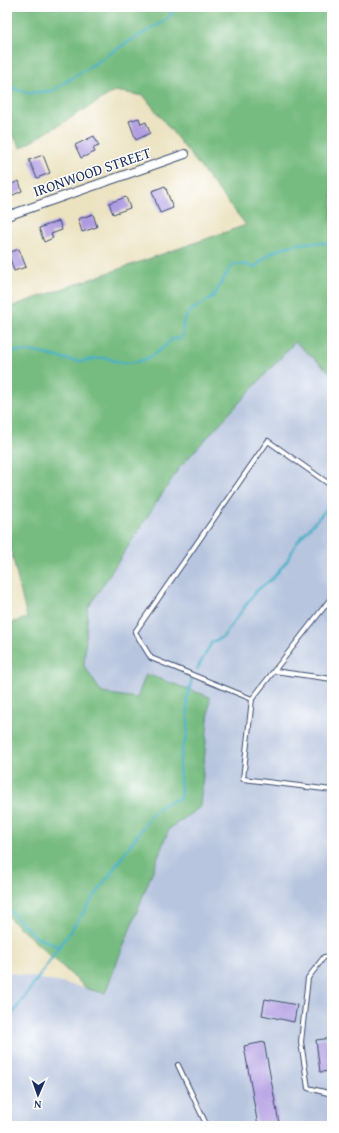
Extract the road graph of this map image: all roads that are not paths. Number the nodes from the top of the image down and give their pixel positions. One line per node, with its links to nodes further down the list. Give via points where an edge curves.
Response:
1 (185, 154): 2 (street, IRONWOOD STREET)
2 (7, 216)
3 (332, 486): 7 (lane, via 268,441 135,632 151,658)
4 (332, 597): 5 (lane)
5 (274, 671): 6 (lane); 7 (lane)
6 (332, 679)
7 (252, 699): 8 (lane, via 243,779)
8 (332, 790)
9 (332, 956): 11 (lane, via 324,958 308,978 301,1042 308,1088)
10 (178, 1065): 12 (lane)
11 (332, 1094)
12 (207, 1126)

